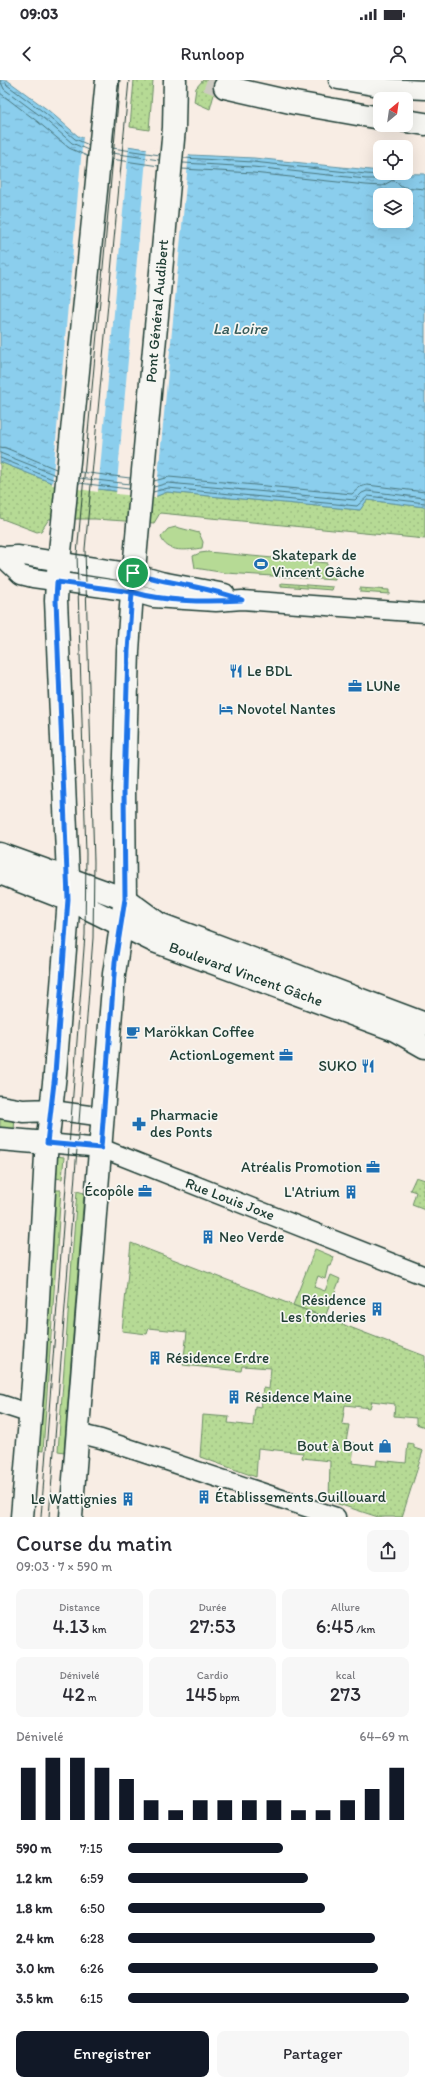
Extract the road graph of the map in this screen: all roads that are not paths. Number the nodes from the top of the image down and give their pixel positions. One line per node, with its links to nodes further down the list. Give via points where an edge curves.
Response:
1 (107, 80): 10 (main road)
2 (175, 80): 11 (main road, Pont Général Audibert, via 174,128)
3 (338, 80): 5 (street, via 385,88)
4 (225, 87): 6 (main road)
5 (424, 88)
6 (373, 117)
7 (413, 122): 8 (main road)
8 (425, 124)
9 (1, 556): 10 (street, via 16,555)
10 (58, 572): 11 (street); 15 (main road, via 56,600)
11 (132, 582): 12 (street, via 160,599 216,602 242,600); 16 (main road, Pont Général Audibert, via 124,789)
12 (425, 613)
13 (0, 854): 15 (main road)
14 (0, 873): 15 (main road)
15 (68, 889): 16 (main road, Boulevard Vincent Gâche); 17 (main road, Boulevard Vincent Gâche); 21 (main road)
16 (125, 899): 17 (main road, Pont Général Audibert); 18 (main road, Boulevard Vincent Gâche, via 159,924)
17 (121, 926): 19 (main road, Boulevard Vincent Gâche, via 154,941 357,1014 395,1030); 22 (main road, Pont Général Audibert, via 115,962)
18 (425, 1024)
19 (425, 1047)
20 (0, 1107): 21 (main road)
21 (52, 1110): 22 (street); 24 (main road)
22 (104, 1117): 25 (main road, Pont Général Audibert)
23 (0, 1139): 24 (main road)
24 (47, 1143): 25 (street, Rue Louis Joxe); 28 (main road)
25 (101, 1148): 26 (street, Rue Louis Joxe); 29 (main road, Pont Général Audibert)
26 (425, 1276)
27 (0, 1404): 28 (street)
28 (31, 1414): 30 (main road)
29 (77, 1433): 31 (main road, Pont Général Audibert); 32 (street)
30 (22, 1517)
31 (71, 1517)
32 (336, 1517)

